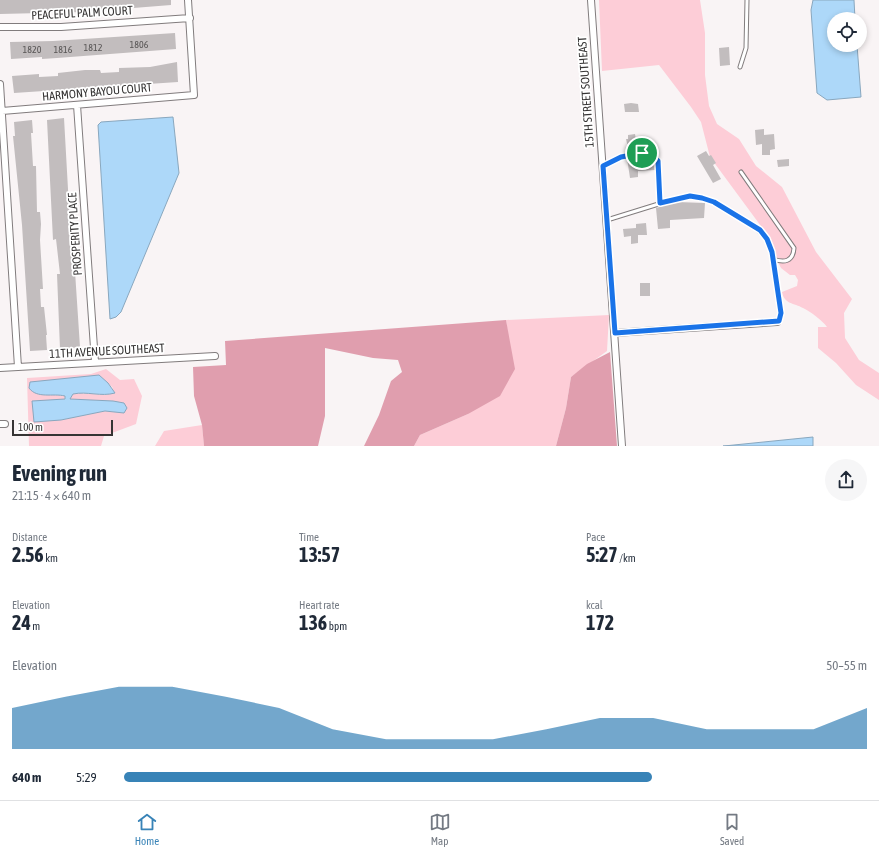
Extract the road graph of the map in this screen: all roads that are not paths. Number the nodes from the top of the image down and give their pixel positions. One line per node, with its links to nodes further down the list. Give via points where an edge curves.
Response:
1 (188, 0): 4 (street)
2 (591, 0): 10 (street, 15TH STREET SOUTHEAST)
3 (747, 0): 6 (lane, via 746,48)
4 (190, 18): 5 (street, PEACEFUL PALM COURT, via 61,27); 8 (street, HARMONY BAYOU COURT, via 194,95)
5 (0, 27)
6 (740, 67)
7 (0, 84): 9 (street)
8 (77, 105): 9 (street, HARMONY BAYOU COURT); 18 (street, PROSPERITY PLACE)
9 (2, 111): 19 (street)
10 (603, 166): 12 (lane, via 621,157 642,153 656,158); 13 (street, 15TH STREET SOUTHEAST)
11 (742, 172): 14 (lane, via 794,248 792,256 787,261)
12 (660, 203): 13 (lane); 14 (lane, via 690,196 714,202 760,230 767,239)
13 (607, 220): 16 (street, 15TH STREET SOUTHEAST)
14 (773, 259): 15 (lane, via 781,313)
15 (777, 322): 16 (street)
16 (615, 333): 21 (street, 15TH STREET SOUTHEAST)
17 (215, 356): 18 (street, 11TH AVENUE SOUTHEAST)
18 (95, 362): 19 (street, 11TH AVENUE SOUTHEAST)
19 (18, 367): 20 (street, 11TH AVENUE SOUTHEAST)
20 (0, 368)
21 (622, 446)

